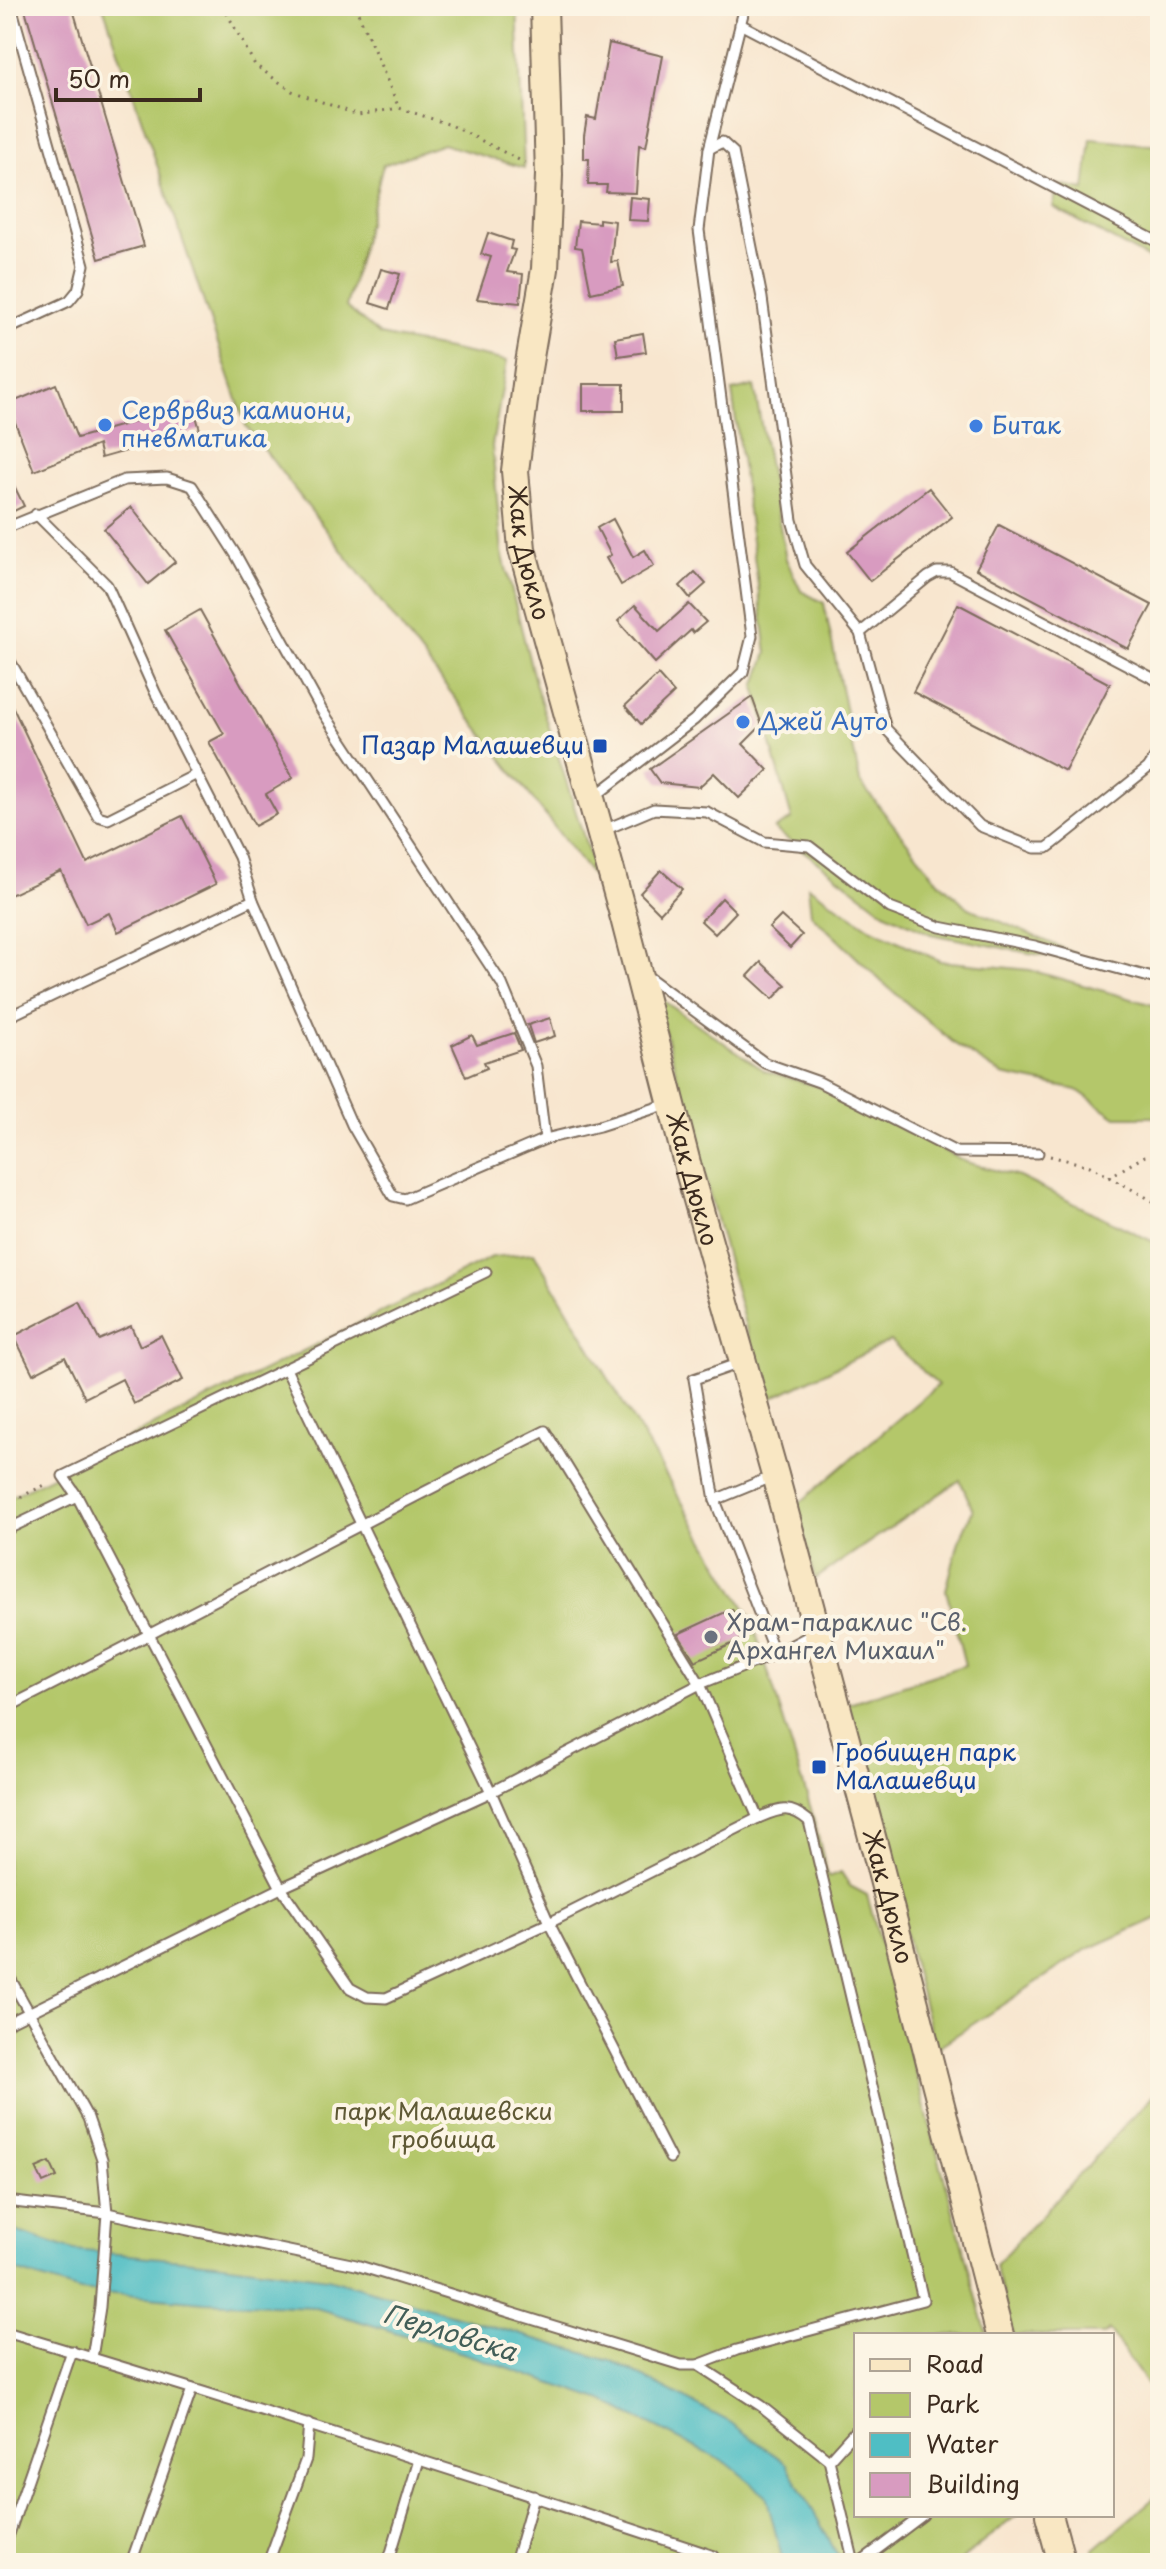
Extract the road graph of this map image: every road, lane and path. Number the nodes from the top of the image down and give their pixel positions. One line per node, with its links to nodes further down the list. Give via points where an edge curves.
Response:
1 (11, 6): 7 (lane)
2 (223, 6): 9 (path, via 255,65 292,91 358,115)
3 (355, 6): 9 (path)
4 (544, 6): 11 (street, Жак Дюкло)
5 (745, 6): 6 (lane)
6 (740, 24): 10 (lane); 12 (lane)
7 (17, 27): 8 (lane); 13 (lane, via 84,265 78,290 69,301)
8 (6, 30)
9 (399, 108): 11 (path, via 451,125)
10 (709, 149): 16 (lane, via 722,142 733,152 762,298 792,520 805,565); 21 (lane, via 699,230 752,636 743,672 694,720)
11 (549, 175): 21 (street, Жак Дюкло, via 545,269 515,471 522,549)
12 (1160, 243)
13 (6, 330)
14 (36, 514): 15 (lane); 20 (lane, via 107,585); 28 (lane, via 124,480 167,478 192,486 321,709 502,984 536,1066)
15 (6, 528)
16 (860, 633): 18 (lane, via 928,577 950,572); 19 (lane, via 886,729 980,826 1035,848 1047,848 1148,768)
17 (6, 654): 20 (lane, via 98,816 108,819)
18 (1160, 682)
19 (1160, 750)
20 (197, 774): 23 (lane, via 239,857)
21 (591, 799): 22 (street, Жак Дюкло)
22 (600, 832): 24 (street, Жак Дюкло); 25 (lane, via 654,809 707,812 764,842 809,846 890,908 940,927)
23 (253, 900): 26 (lane); 28 (lane, via 352,1125 393,1196 405,1199)
24 (638, 970): 27 (street, Жак Дюкло); 29 (lane, via 765,1063 819,1082 956,1152)
25 (1160, 980)
26 (6, 1018)
27 (672, 1103): 28 (lane); 34 (street, Жак Дюкло)
28 (545, 1139)
29 (1038, 1153): 31 (path, via 1090,1166)
30 (1160, 1154): 31 (path, via 1145,1156)
31 (1109, 1177): 32 (path)
32 (1160, 1205)
33 (486, 1272): 35 (lane)
34 (743, 1362): 36 (street, Жак Дюкло); 39 (lane, via 694,1379)
35 (286, 1369): 37 (lane); 41 (lane)
36 (775, 1475): 39 (lane); 43 (street, Жак Дюкло)
37 (63, 1476): 38 (lane); 40 (path)
38 (77, 1496): 42 (lane); 44 (lane)
39 (715, 1500): 45 (lane)
40 (6, 1504)
41 (360, 1523): 44 (lane); 46 (lane, via 545,1431); 48 (lane)
42 (6, 1530)
43 (817, 1632): 45 (lane); 59 (street, Жак Дюкло)
44 (150, 1635): 47 (lane); 50 (lane)
45 (775, 1654): 46 (lane)
46 (700, 1684): 48 (lane); 49 (lane)
47 (6, 1708)
48 (491, 1792): 50 (lane); 51 (lane)
49 (758, 1818): 51 (lane); 62 (lane, via 781,1809 798,1811 809,1821 923,2300)
50 (281, 1888): 51 (lane, via 350,1988 367,1997 386,1998); 53 (lane)
51 (549, 1923): 55 (lane)
52 (6, 1971): 53 (lane)
53 (29, 2012): 54 (lane); 57 (lane, via 88,2118 102,2159)
54 (6, 2024)
55 (670, 2158)
56 (6, 2201): 57 (lane)
57 (107, 2213): 61 (lane); 62 (lane, via 356,2265 681,2365)
58 (6, 2332): 60 (lane)
59 (999, 2333)
60 (72, 2351): 61 (lane); 71 (lane)
61 (92, 2358): 63 (lane)
62 (698, 2365): 67 (lane)
63 (192, 2389): 64 (lane); 72 (lane)
64 (309, 2424): 66 (lane); 73 (lane, via 306,2459)
65 (854, 2432): 67 (lane)
66 (419, 2460): 68 (lane); 74 (lane)
67 (829, 2460): 77 (lane)
68 (534, 2496): 75 (lane); 76 (lane, via 714,2556)
69 (920, 2517): 77 (lane)
70 (1050, 2517): 78 (street)
71 (6, 2543)
72 (131, 2563)
73 (268, 2563)
74 (388, 2563)
75 (515, 2563)
76 (718, 2563)
77 (857, 2563)
78 (1062, 2563)

